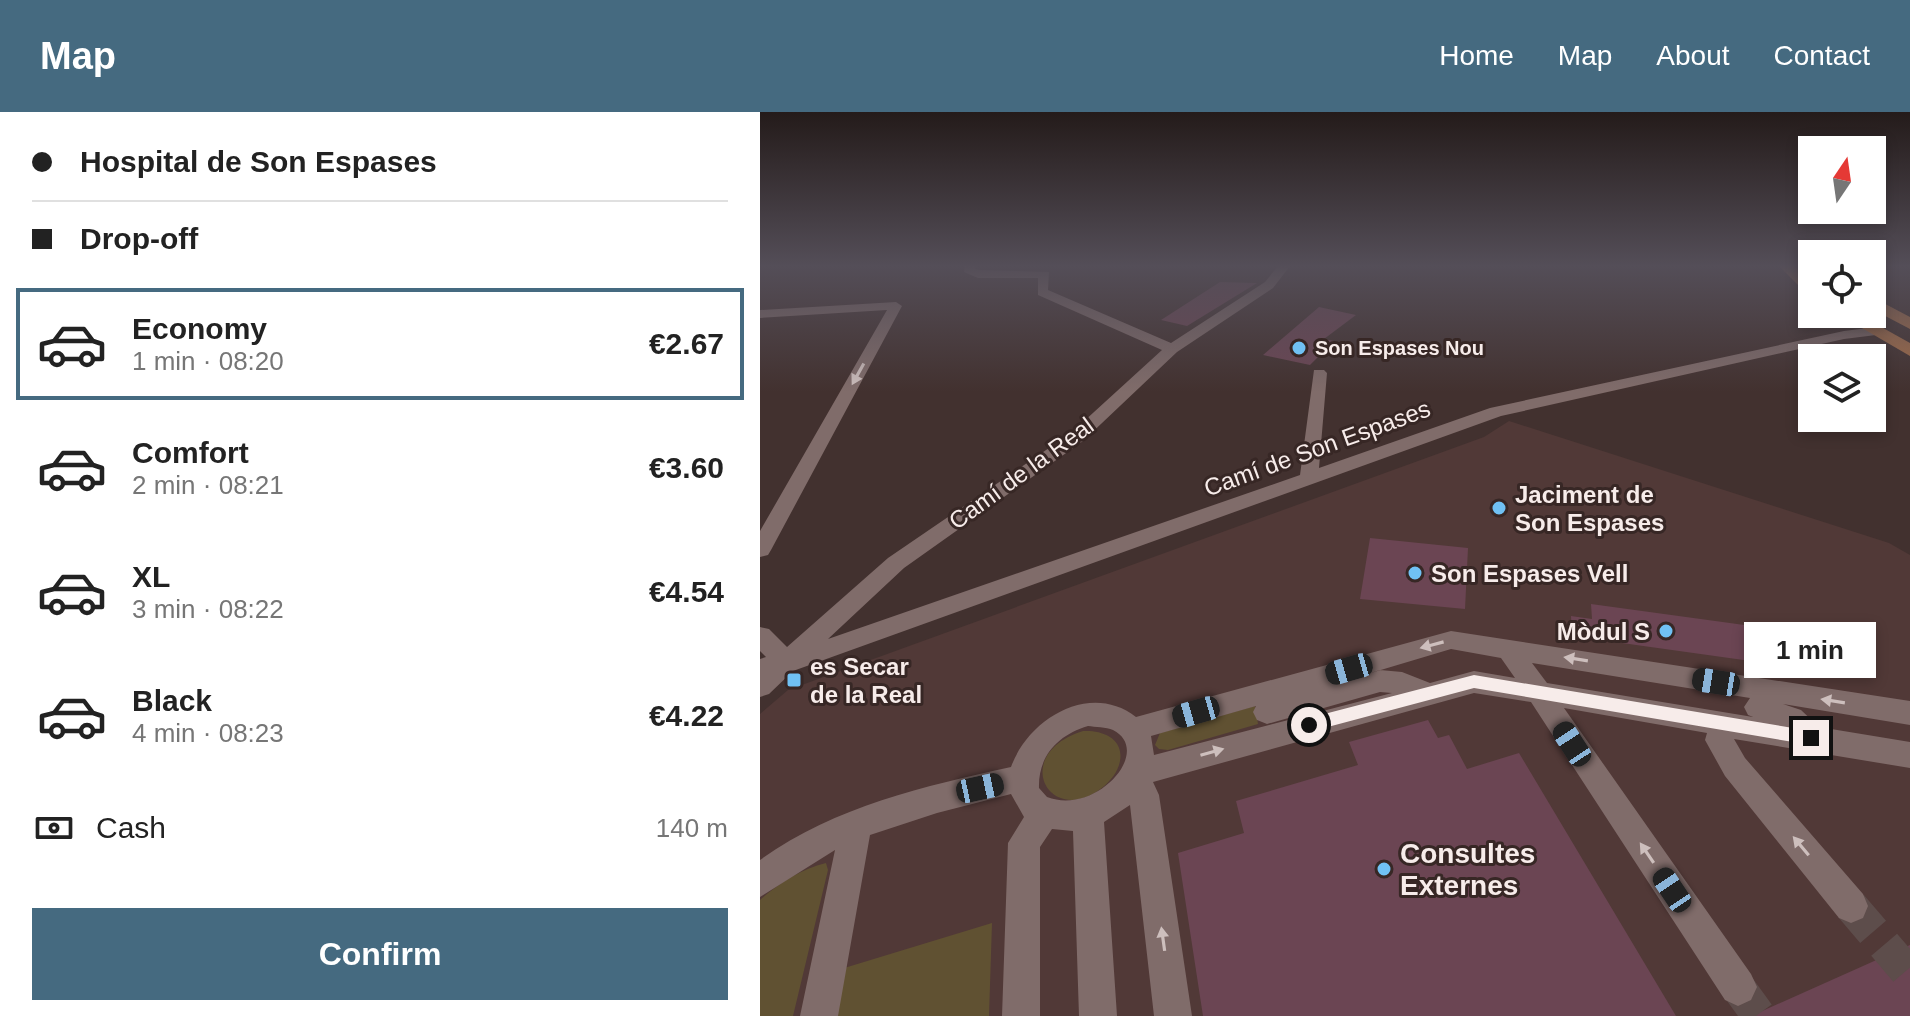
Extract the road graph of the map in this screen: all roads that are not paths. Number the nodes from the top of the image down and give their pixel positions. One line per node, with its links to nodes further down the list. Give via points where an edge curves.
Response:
1 (820, 308): 6 (street, one-way to 1)
2 (891, 308): 18 (street, one-way to 18)
3 (1079, 308): 14 (street)
4 (1234, 308): 14 (street, Camí de la Real)
5 (1886, 310): 8 (main road)
6 (760, 314)
7 (1886, 318): 12 (main road)
8 (1910, 324)
9 (1871, 328): 11 (main road)
10 (1885, 328): 13 (main road)
11 (1876, 331): 15 (main road); 17 (street, Camí de Son Espases, via 1496,412)
12 (1910, 332)
13 (1910, 342)
14 (1172, 349): 22 (street, Camí de la Real, via 1077,437 896,563)
15 (1910, 350)
16 (1319, 373): 17 (street)
17 (1309, 479): 22 (street, Camí de Son Espases)
18 (760, 550)
19 (760, 636): 22 (street)
20 (1476, 644): 21 (street); 24 (street, via 1484,669); 32 (street, one-way to 32, via 1451,640)
21 (1509, 649): 26 (street); 30 (street, one-way to 21)
22 (788, 663): 23 (street); 25 (street, Camí de la Real)
23 (760, 669)
24 (1474, 682): 26 (street); 27 (street)
25 (760, 686)
26 (1538, 692): 31 (street); 42 (street, one-way to 26)
27 (1427, 693): 29 (street, via 1380,681); 35 (street, one-way to 27)
28 (1758, 707): 33 (street, via 1791,718)
29 (1267, 712)
30 (1910, 713)
31 (1724, 723): 33 (street); 41 (street, one-way to 31, via 1735,767 1719,740)
32 (1135, 729): 35 (street, via 1142,757); 36 (street, via 1106,714 1069,720 1036,744)
33 (1811, 738): 34 (street)
34 (1910, 755)
35 (1136, 776): 38 (street, via 1109,805); 46 (street, one-way to 35, via 1144,795)
36 (1022, 778): 37 (street, via 1032,805); 39 (street, via 959,792)
37 (1045, 813): 38 (street); 44 (street, via 1024,843)
38 (1088, 814): 45 (street)
39 (856, 827): 40 (street, via 801,851); 43 (street)
40 (760, 880)
41 (1851, 906)
42 (1738, 987)
43 (819, 1016)
44 (1021, 1016)
45 (1098, 1016)
46 (1173, 1016)

